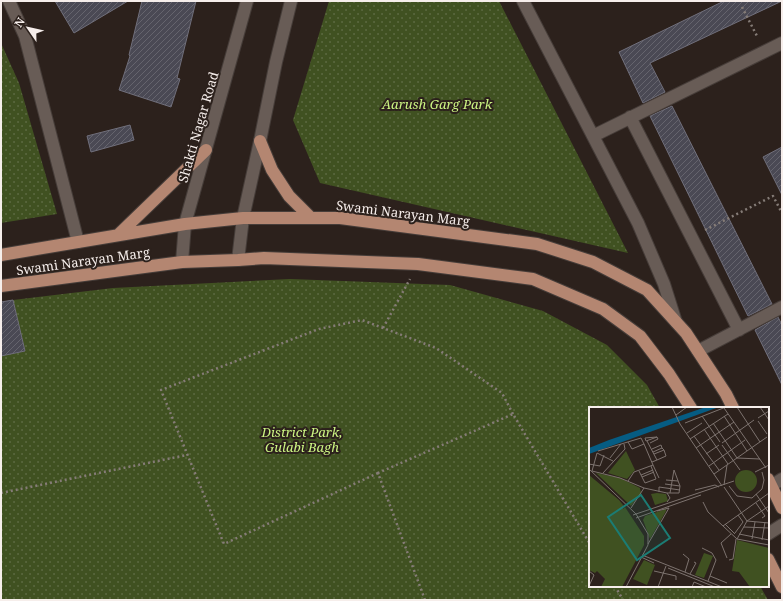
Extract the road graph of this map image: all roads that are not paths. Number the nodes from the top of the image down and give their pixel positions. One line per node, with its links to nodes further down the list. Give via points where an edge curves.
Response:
1 (9, 1): 14 (street, via 25,36)
2 (248, 1): 9 (street, Shakti Nagar Road)
3 (291, 1): 8 (street)
4 (523, 1): 7 (street)
5 (782, 43): 6 (street)
6 (630, 117): 7 (street); 21 (street)
7 (593, 136): 20 (street, via 638,223 664,284)
8 (260, 141): 10 (street); 11 (main road, via 272,170 289,196)
9 (206, 150): 12 (street, Shakti Nagar Road); 13 (main road)
10 (243, 218): 11 (main road, Swami Narayan Marg); 12 (main road, Swami Narayan Marg); 16 (street)
11 (311, 218): 20 (main road, Swami Narayan Marg, via 340,218 537,244 593,262 647,290)
12 (185, 224): 13 (main road, Swami Narayan Marg); 17 (street, Shakti Nagar Road)
13 (118, 235): 14 (main road, Swami Narayan Marg)
14 (78, 242): 15 (main road, Swami Narayan Marg)
15 (1, 255)
16 (238, 260): 17 (main road, Swami Narayan Marg); 23 (main road, Swami Narayan Marg, via 264,258 418,264 533,279 603,309 640,336)
17 (182, 262): 18 (main road, Swami Narayan Marg)
18 (1, 286)
19 (782, 307): 21 (street)
20 (676, 322): 22 (main road, Swami Narayan Marg)
21 (739, 330): 22 (street)
22 (698, 351): 24 (main road, Swami Narayan Marg)
23 (690, 407)
24 (732, 407)
25 (782, 479): 26 (street)
26 (769, 484): 27 (main road)
27 (782, 508)
28 (782, 525): 29 (street)
29 (769, 533)
30 (769, 561): 31 (main road)
31 (782, 586)

